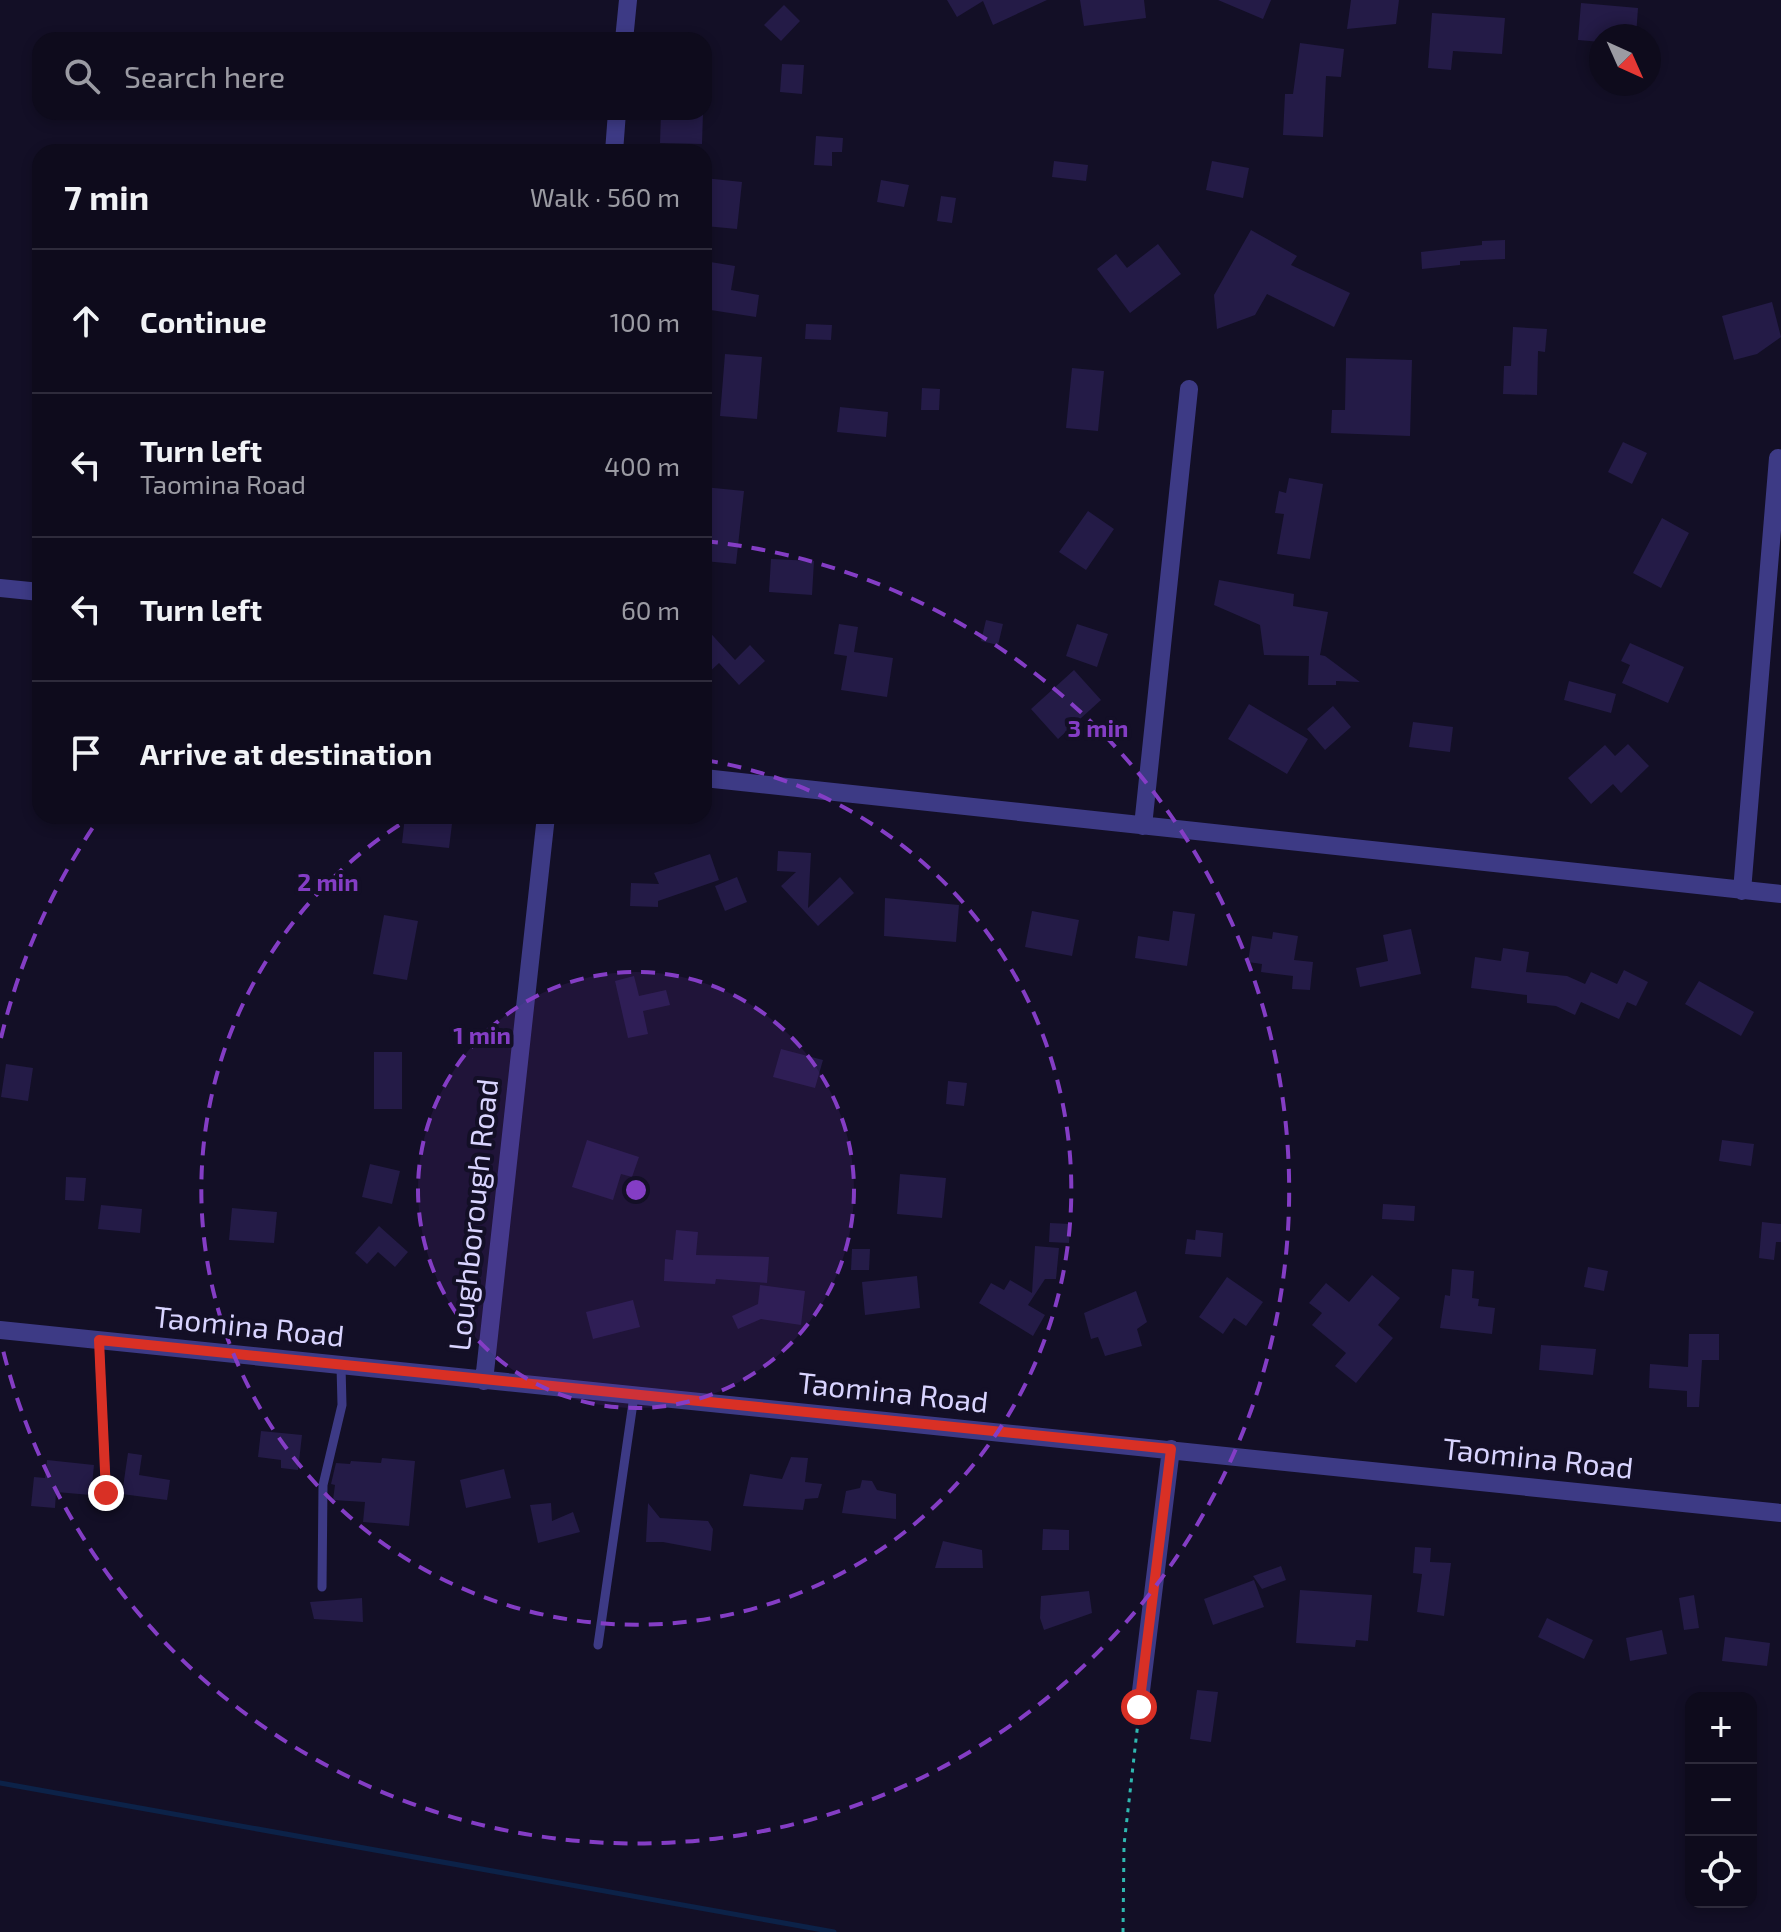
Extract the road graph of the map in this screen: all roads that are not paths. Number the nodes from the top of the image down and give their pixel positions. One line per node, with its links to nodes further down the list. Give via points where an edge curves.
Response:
1 (628, 0): 2 (street)
2 (625, 32)
3 (616, 120): 4 (street)
4 (615, 144)
5 (1189, 389): 11 (street)
6 (1778, 458): 12 (street)
7 (0, 588): 8 (street)
8 (32, 591)
9 (712, 779): 11 (street)
10 (545, 824): 17 (street, Loughborough Road)
11 (1143, 826): 12 (street)
12 (1742, 891): 13 (street)
13 (1781, 894)
14 (0, 1330): 15 (street, Taomina Road)
15 (99, 1340): 16 (street, Taomina Road); 20 (lane)
16 (341, 1366): 17 (street, Taomina Road); 22 (lane, via 342,1405 323,1485)
17 (484, 1381): 18 (street, Taomina Road)
18 (634, 1396): 19 (street, Taomina Road); 23 (lane)
19 (1171, 1449): 21 (street, Taomina Road); 24 (street)
20 (106, 1493)
21 (1781, 1513)
22 (322, 1587)
23 (598, 1645)
24 (1139, 1707)

